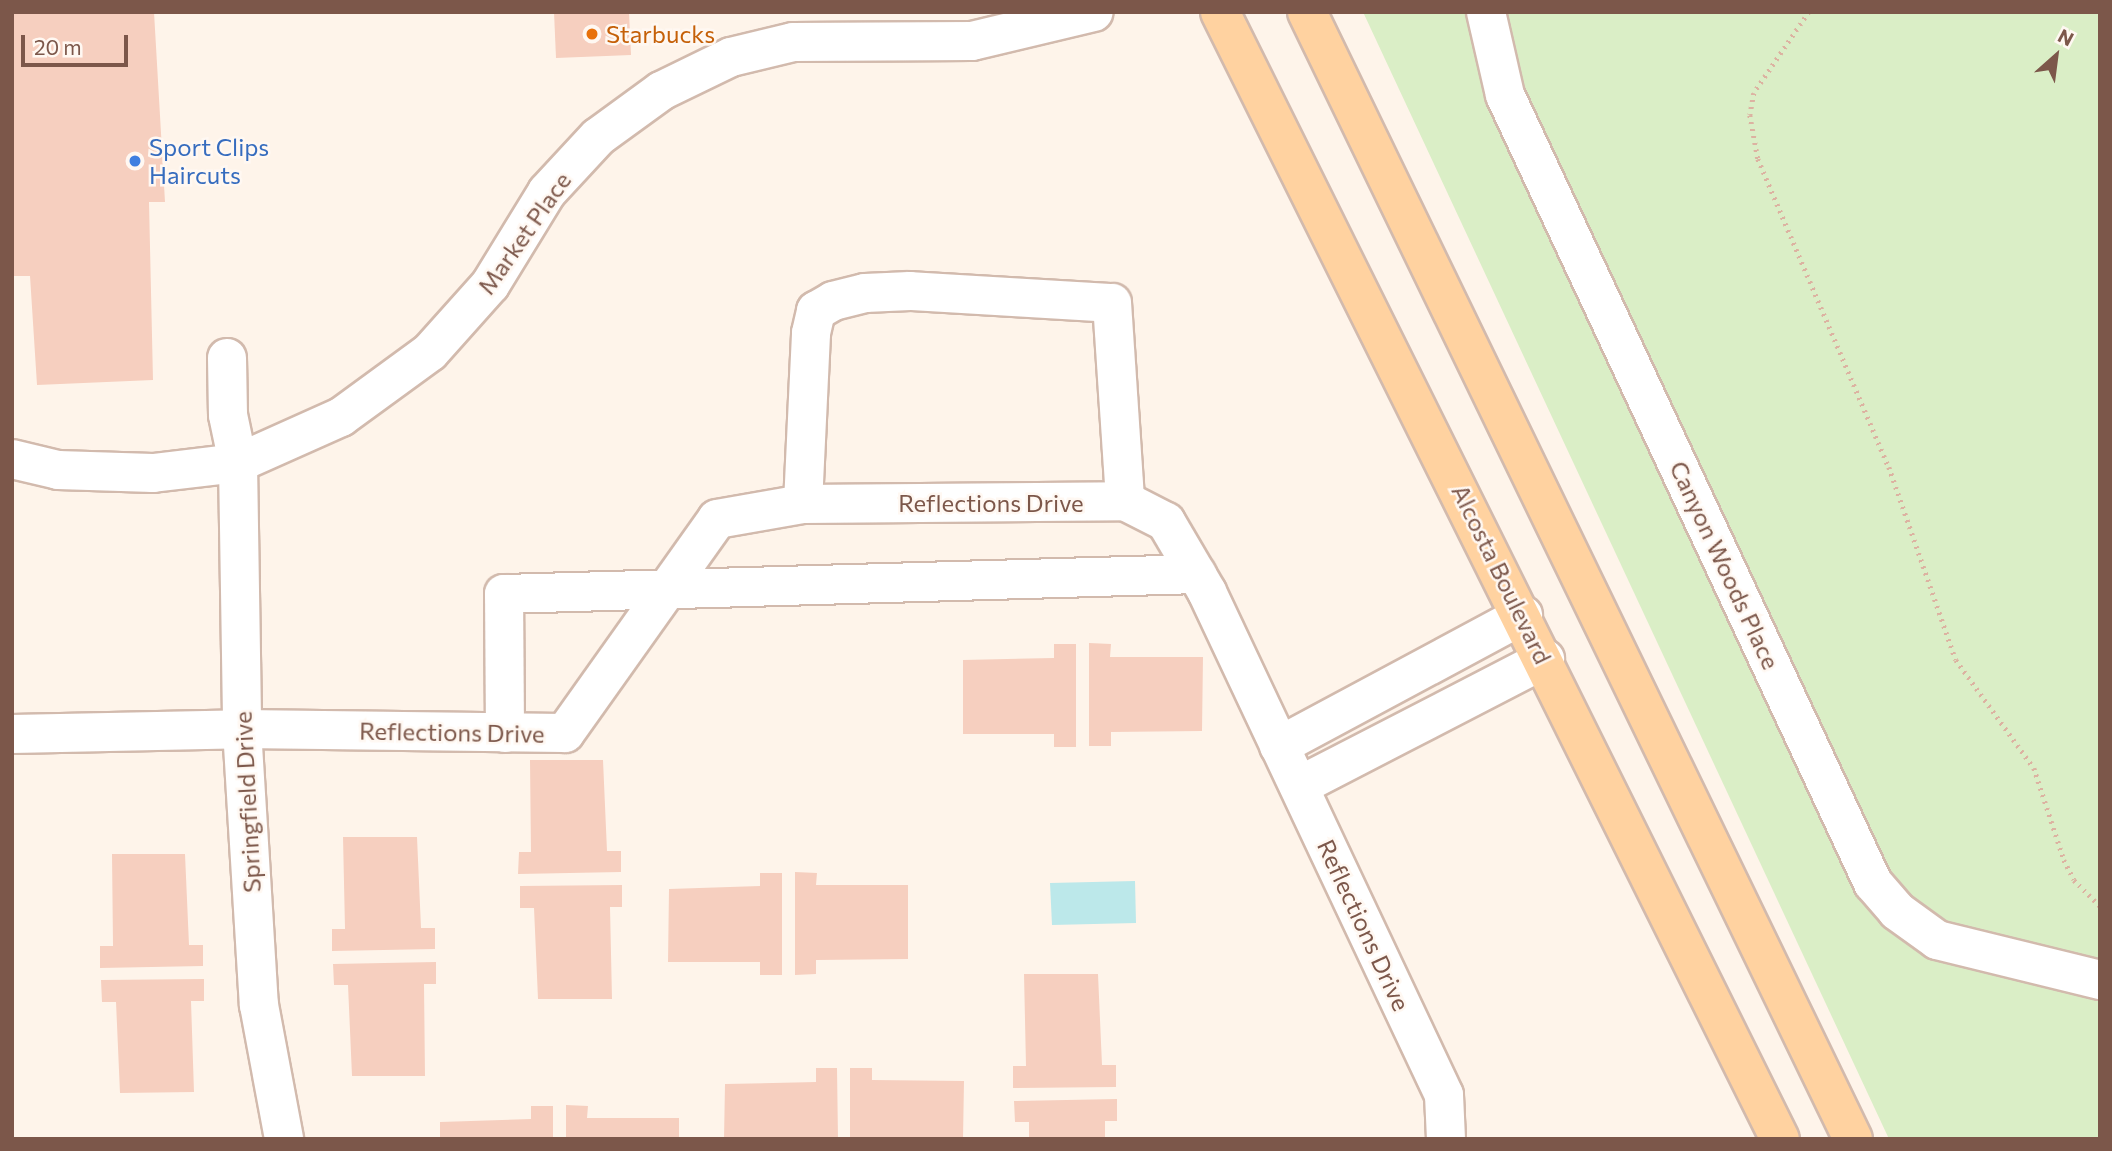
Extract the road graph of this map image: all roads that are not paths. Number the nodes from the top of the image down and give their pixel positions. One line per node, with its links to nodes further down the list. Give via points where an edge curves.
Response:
1 (1094, 12): 5 (street, Market Place, via 972,41)
2 (1220, 12): 13 (main road, Alcosta Boulevard)
3 (1307, 12): 24 (main road)
4 (1486, 12): 20 (street, Canyon Woods Place, via 1506,95 1873,883 1897,911 1937,940)
5 (790, 27): 8 (street, Market Place, via 661,92 598,137 547,192 490,285 430,352 341,417)
6 (226, 359): 8 (street, Springfield Drive)
7 (12, 459): 8 (street, Market Place, via 58,470 153,473)
8 (238, 463): 15 (street, Springfield Drive)
9 (1125, 501): 10 (street, Reflections Drive); 10 (street, via 1112,303 910,290 865,293 833,301 816,311 811,333); 11 (street, Reflections Drive, via 1166,522)
10 (803, 504): 12 (street, Reflections Drive, via 717,519)
11 (1197, 574): 12 (street); 18 (street, Reflections Drive)
12 (664, 591): 16 (street, Reflections Drive, via 565,733); 16 (street, via 504,594)
13 (1523, 615): 14 (main road, Alcosta Boulevard); 18 (street)
14 (1545, 659): 19 (street); 23 (main road, Alcosta Boulevard)
15 (242, 729): 16 (street, Reflections Drive); 17 (street, Reflections Drive); 21 (street, Springfield Drive, via 259,1005)
16 (505, 733)
17 (12, 734)
18 (1279, 746): 19 (street, Reflections Drive)
19 (1299, 786): 22 (street, Reflections Drive, via 1444,1095)
20 (2100, 980)
21 (284, 1139)
22 (1446, 1139)
23 (1780, 1139)
24 (1853, 1139)

